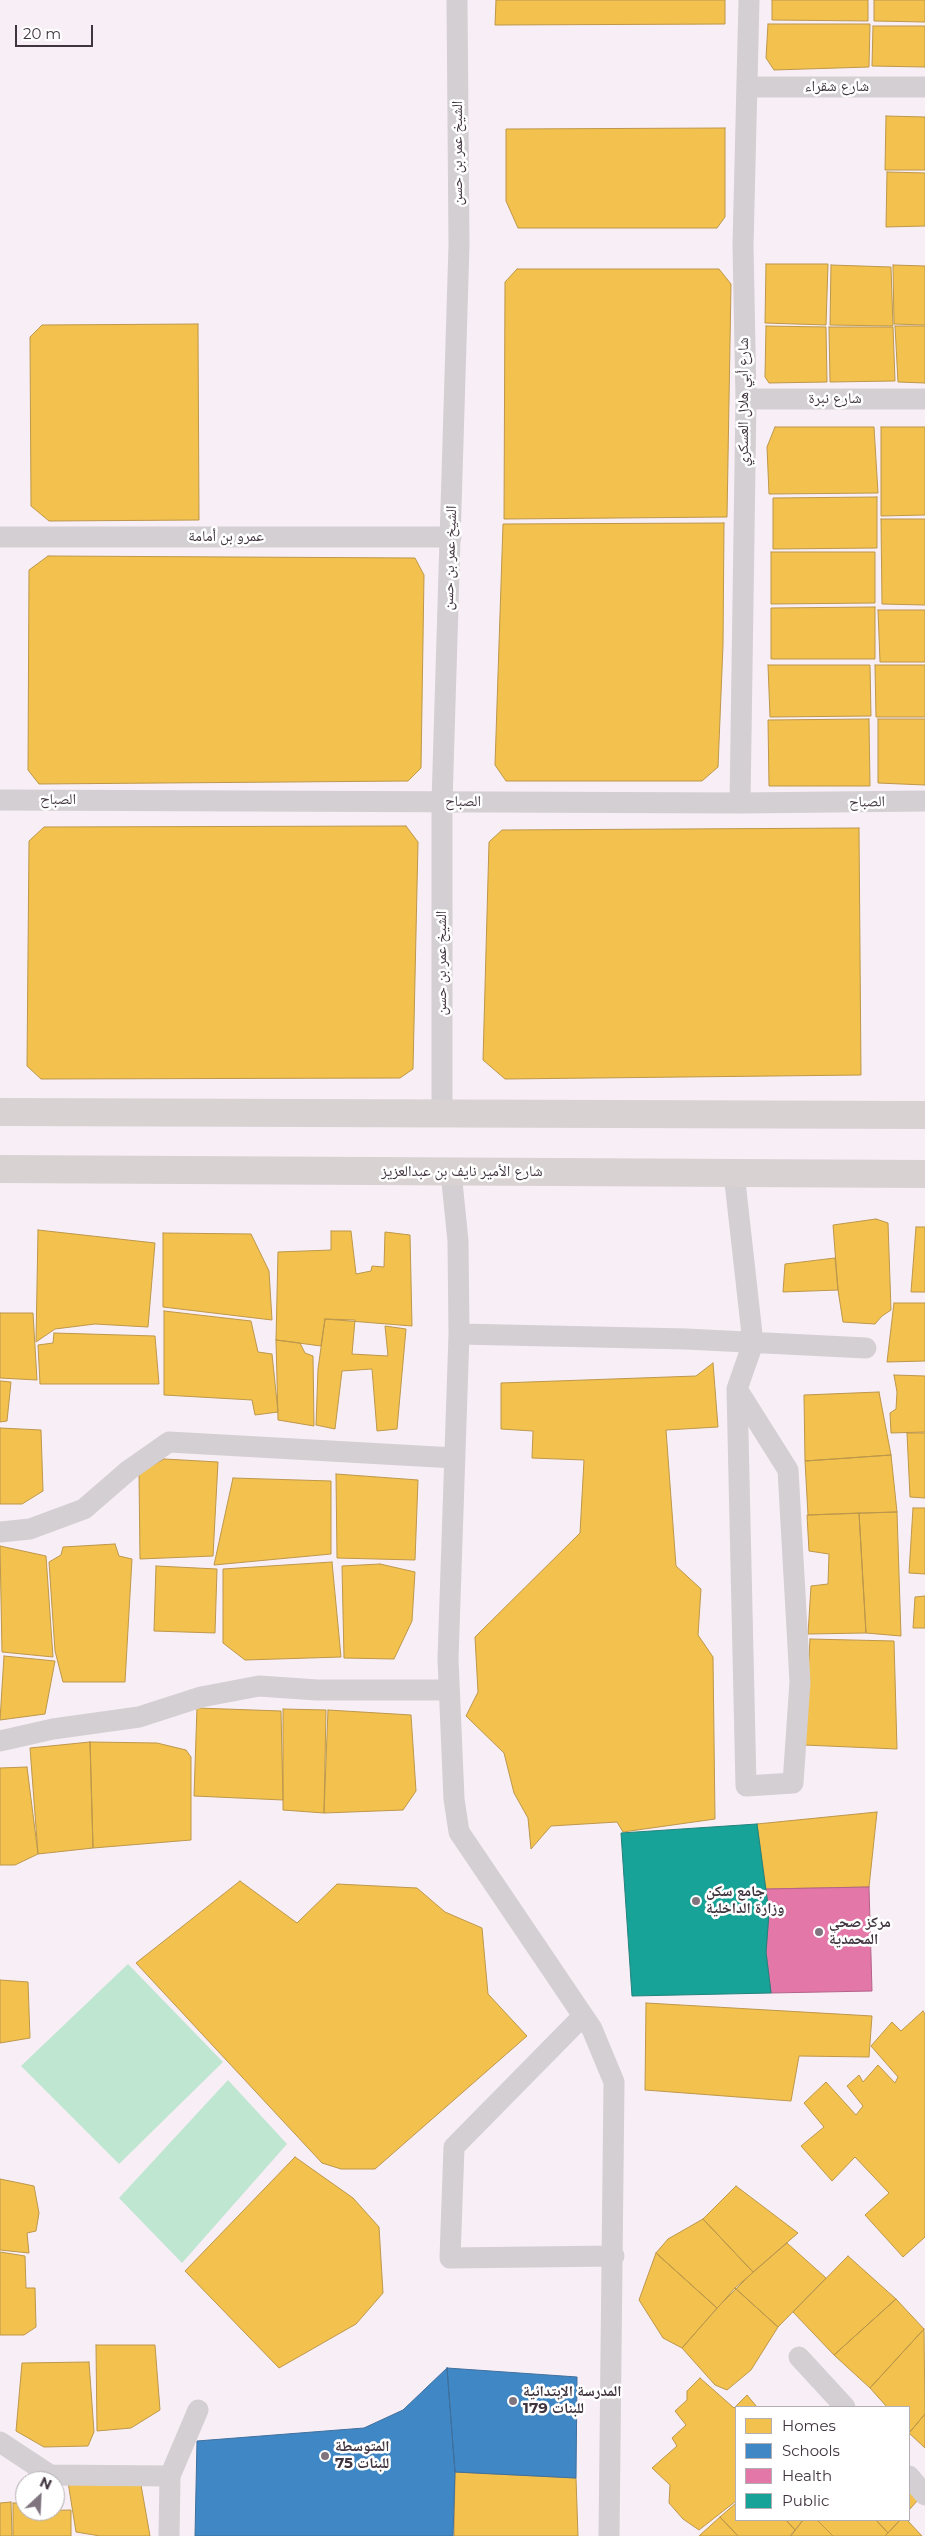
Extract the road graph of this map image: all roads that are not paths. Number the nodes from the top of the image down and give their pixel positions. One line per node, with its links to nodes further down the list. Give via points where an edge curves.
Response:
1 (457, 0): 8 (street, الشيخ عمر بن حسن, via 459,245)
2 (749, 0): 3 (street, شارع أبي هلال العسكري)
3 (749, 87): 4 (street, شارع شقراء); 5 (street, شارع أبي هلال العسكري, via 743,246)
4 (925, 87)
5 (746, 399): 6 (street, شارع نبرة); 12 (street, شارع أبي هلال العسكري)
6 (925, 399)
7 (0, 537): 8 (street, عمرو بن أمامة)
8 (451, 537): 11 (street, الشيخ عمر بن حسن)
9 (0, 800): 11 (street, الصباح)
10 (925, 801): 12 (street, الصباح)
11 (442, 802): 12 (street, الصباح); 14 (street, الشيخ عمر بن حسن)
12 (740, 803)
13 (0, 1112): 14 (street)
14 (442, 1115): 15 (street)
15 (925, 1115)
16 (0, 1169): 17 (street, شارع الأمير نايف بن عبدالعزيز)
17 (451, 1172): 18 (street, شارع الأمير نايف بن عبدالعزيز); 20 (street, via 458,1241)
18 (734, 1173): 19 (street, شارع الأمير نايف بن عبدالعزيز); 21 (street)
19 (925, 1174)
20 (459, 1334): 21 (street); 24 (street)
21 (753, 1343): 22 (street); 23 (street)
22 (866, 1348)
23 (737, 1390): 23 (street, via 788,1470 800,1682 793,1783 746,1786)
24 (454, 1458): 25 (street, via 169,1442 129,1470 84,1509 30,1529); 26 (street, via 448,1659)
25 (0, 1532)
26 (450, 1690): 27 (street, via 317,1690 259,1686 201,1697 139,1717 53,1729); 28 (street, via 454,1799 459,1832)
27 (0, 1741)
28 (583, 2016): 29 (street, via 592,2029 614,2082); 29 (street, via 454,2147 450,2258)
29 (614, 2256): 38 (street)
30 (799, 2357): 31 (street)
31 (844, 2406)
32 (198, 2410): 34 (street)
33 (0, 2442): 34 (street, via 50,2475)
34 (170, 2476): 37 (street)
35 (910, 2477): 36 (street)
36 (925, 2495)
37 (169, 2536)
38 (609, 2536)

